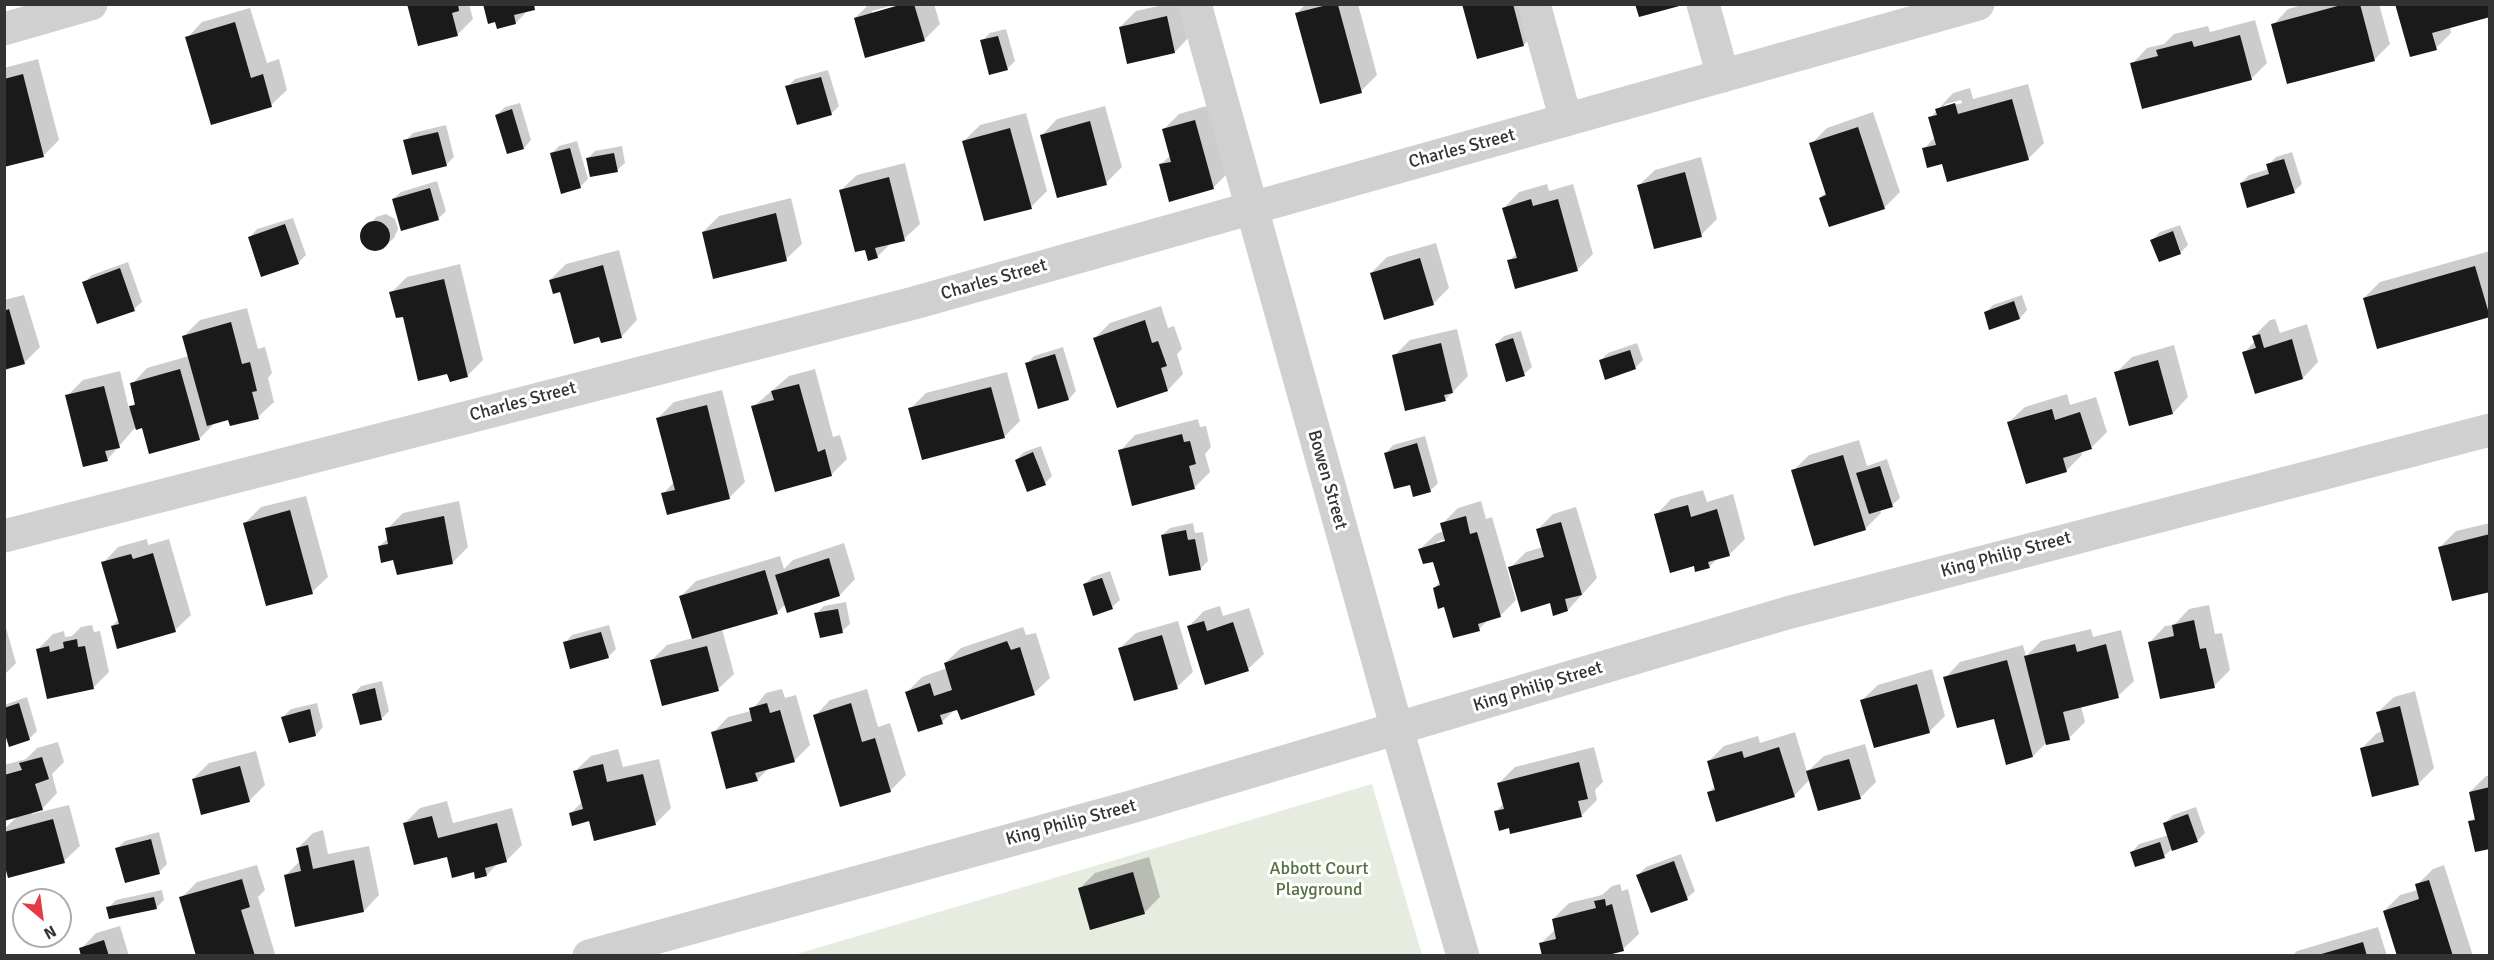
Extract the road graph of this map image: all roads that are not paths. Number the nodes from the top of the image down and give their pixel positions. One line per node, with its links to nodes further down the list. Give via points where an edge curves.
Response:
1 (91, 4): 7 (street)
2 (1195, 4): 10 (street, Bowen Street)
3 (1534, 4): 9 (street)
4 (1703, 4): 8 (street)
5 (1978, 4): 6 (street, Charles Street)
6 (1881, 18): 8 (street, Charles Street)
7 (4, 29)
8 (1723, 76): 9 (street, Charles Street)
9 (1566, 120): 10 (street, Charles Street)
10 (1251, 208): 12 (street, Charles Street, via 915,303); 13 (street, Bowen Street)
11 (2490, 430): 13 (street, King Philip Street, via 1787,613)
12 (4, 536)
13 (1397, 729): 14 (street, King Philip Street, via 1131,807); 15 (street, Bowen Street)
14 (589, 956)
15 (1463, 956)

